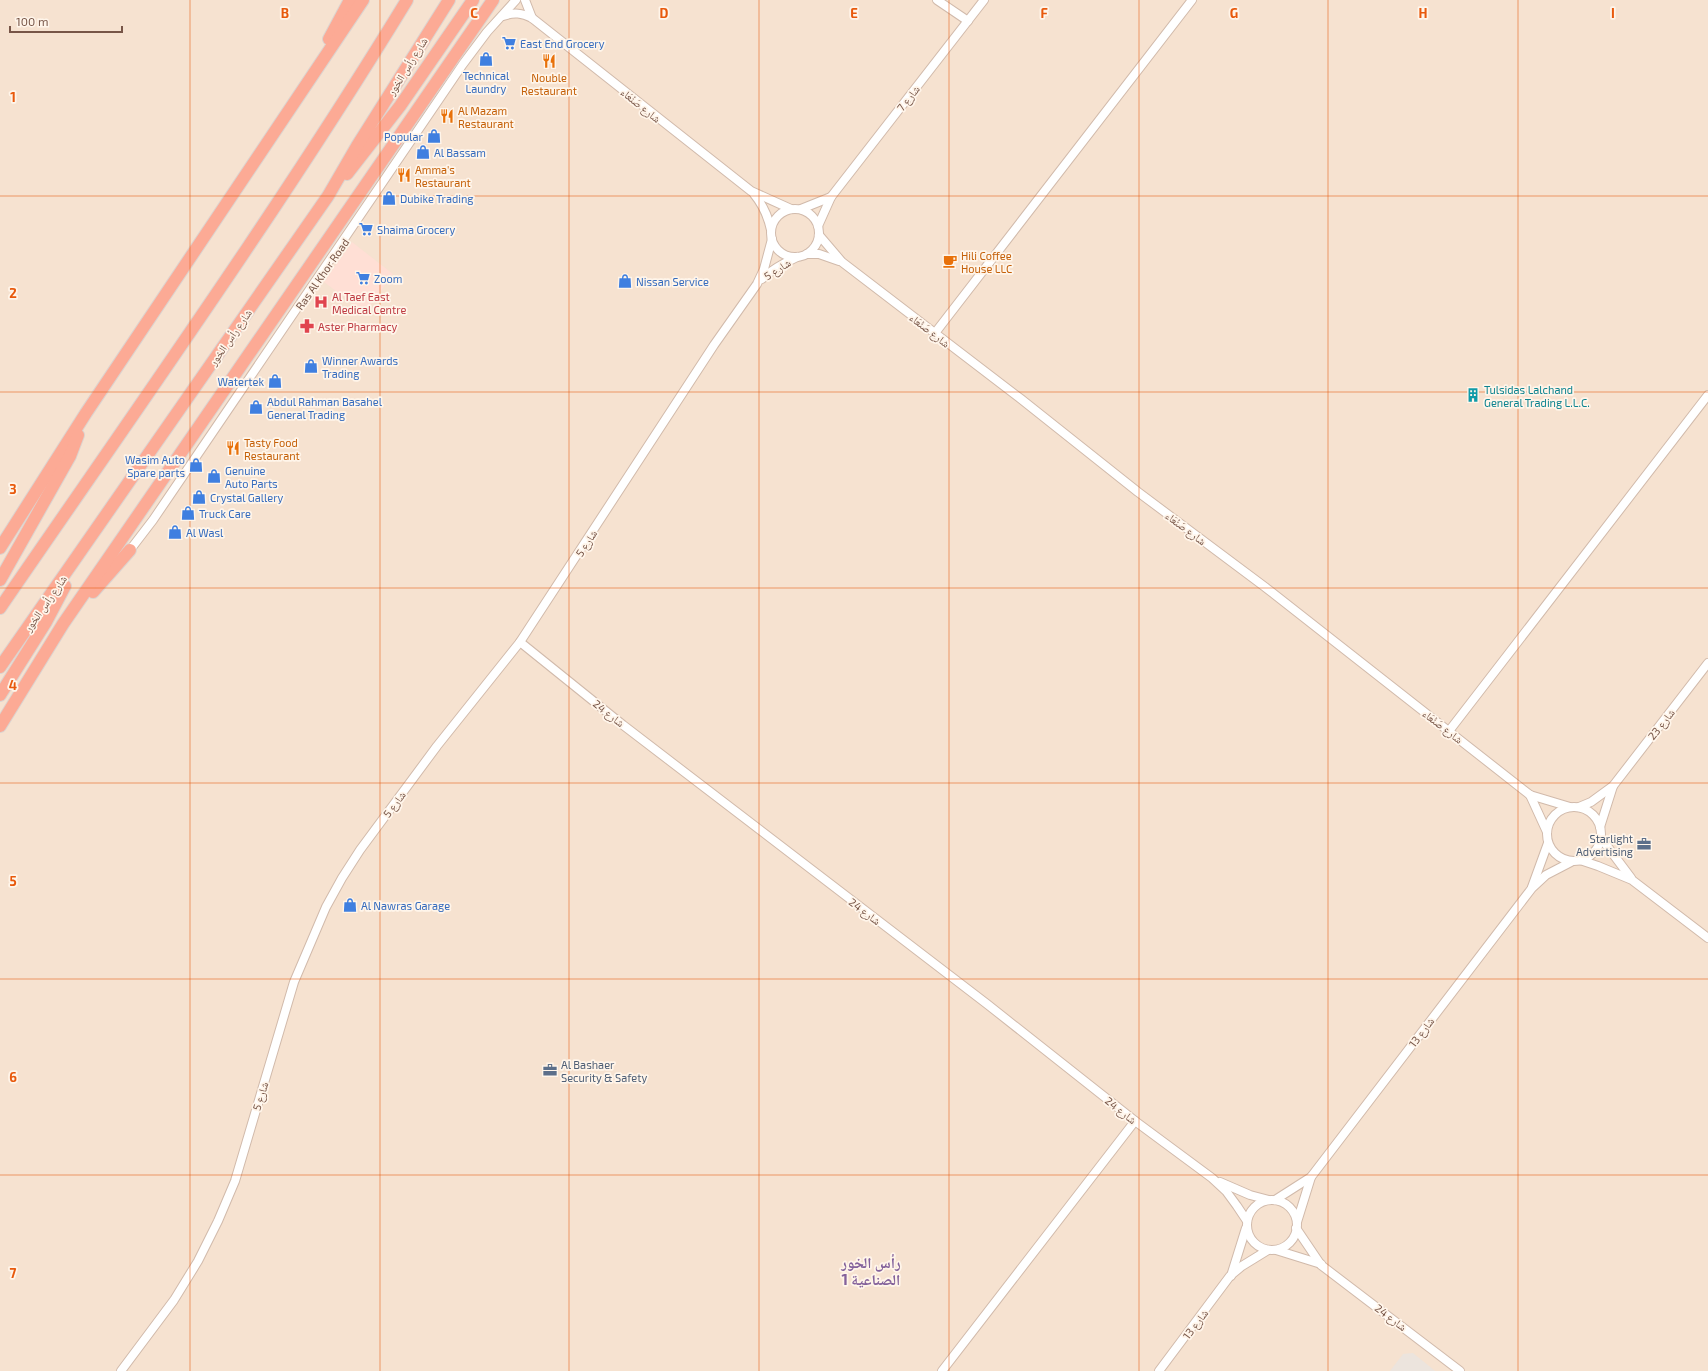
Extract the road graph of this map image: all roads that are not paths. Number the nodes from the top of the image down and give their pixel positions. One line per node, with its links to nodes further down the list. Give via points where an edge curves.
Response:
1 (350, 0): 15 (highway)
2 (363, 0): 15 (highway)
3 (407, 0): 34 (highway, via 333,120)
4 (450, 0): 17 (highway, شارع رأس الخور, via 356,146)
5 (473, 0): 17 (highway, via 400,106)
6 (494, 0): 36 (highway)
7 (516, 0): 12 (street, Ras Al Khor Road)
8 (525, 0): 13 (street)
9 (937, 0): 14 (street)
10 (984, 0): 14 (street, شارع 7)
11 (1192, 0): 27 (street)
12 (502, 16): 13 (street, شارع صَنْعَاء, via 517,13); 32 (street, Ras Al Khor Road, via 463,64 175,488)
13 (532, 18): 16 (street, شارع صَنْعَاء)
14 (968, 21): 18 (street, شارع 7)
15 (284, 119): 29 (highway)
16 (751, 191): 19 (street, شارع صَنْعَاء); 22 (street, شارع صَنْعَاء, via 761,202 768,216)
17 (328, 196): 30 (highway, شارع رأس الخور)
18 (832, 197): 20 (street); 21 (street, شارع 7)
19 (791, 209): 20 (street); 22 (street, via 778,216 773,223)
20 (801, 209): 21 (street, via 812,216)
21 (819, 230): 23 (street, via 817,242); 25 (street, شارع صَنْعَاء)
22 (772, 234): 24 (street, via 776,247 782,253); 26 (street, شارع 5, via 769,254)
23 (807, 254): 24 (street); 25 (street, شارع صَنْعَاء, via 831,257)
24 (798, 256): 26 (street, شارع 5, via 769,272)
25 (842, 262): 27 (street, شارع صَنْعَاء)
26 (757, 284): 35 (street, شارع 5, via 714,345)
27 (935, 333): 41 (street, شارع صَنْعَاء)
28 (1708, 394): 41 (street)
29 (86, 413): 31 (highway); 33 (highway, via 70,456)
30 (90, 539): 38 (highway, شارع رأس الخور); 39 (highway, via 46,622)
31 (0, 548)
32 (130, 550): 36 (highway, via 94,591 62,637)
33 (0, 580)
34 (0, 608)
35 (520, 642): 54 (street, شارع 24); 63 (street, شارع 5, via 360,850 326,907 294,982 235,1181 218,1221 174,1300)
36 (43, 656): 40 (highway)
37 (1708, 663): 42 (street, شارع 23)
38 (0, 667)
39 (0, 695)
40 (0, 726)
41 (1449, 731): 43 (street, شارع صَنْعَاء)
42 (1613, 786): 44 (street, شارع 23, via 1603,794); 45 (street, شارع 23)
43 (1530, 795): 44 (street, شارع صَنْعَاء); 46 (street, شارع صَنْعَاء)
44 (1574, 807): 45 (street, via 1592,814); 46 (street, via 1561,810 1554,816)
45 (1600, 827): 47 (street)
46 (1547, 832): 48 (street)
47 (1600, 838): 49 (street, via 1597,848 1590,856); 51 (street)
48 (1548, 843): 50 (street, via 1557,855); 52 (street, شارع 13)
49 (1580, 860): 50 (street); 51 (street)
50 (1571, 862): 52 (street, شارع 13, via 1546,875)
51 (1632, 880): 53 (street)
52 (1532, 888): 55 (street, شارع 13)
53 (1708, 938)
54 (1135, 1121): 56 (street, شارع 24); 64 (street)
55 (1311, 1177): 57 (street, شارع 13); 59 (street, شارع 13)
56 (1212, 1178): 57 (street, شارع 24, via 1237,1190); 58 (street, شارع 24, via 1226,1191)
57 (1272, 1200): 58 (street, via 1255,1207 1249,1214); 59 (street, via 1289,1208 1294,1214)
58 (1246, 1224): 60 (street, via 1248,1235 1253,1242); 62 (street, شارع 13)
59 (1296, 1225): 60 (street, via 1290,1242); 61 (street, شارع 24)
60 (1272, 1250): 61 (street, شارع 24); 62 (street, شارع 13, via 1248,1262)
61 (1321, 1264): 66 (street, شارع 24)
62 (1230, 1276): 65 (street, شارع 13)
63 (121, 1371)
64 (942, 1371)
65 (1159, 1371)
66 (1460, 1371)

